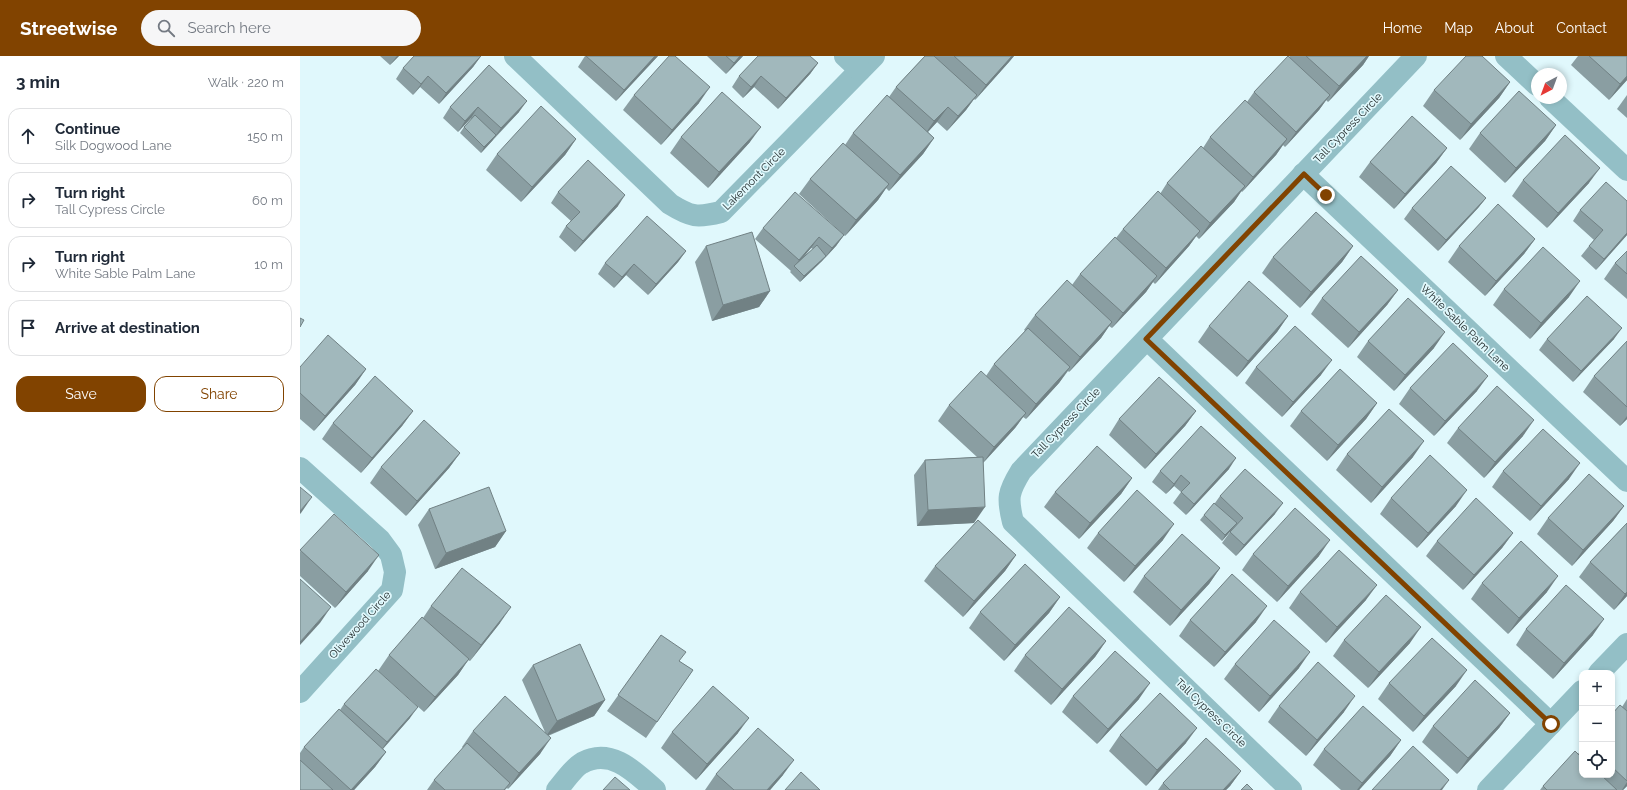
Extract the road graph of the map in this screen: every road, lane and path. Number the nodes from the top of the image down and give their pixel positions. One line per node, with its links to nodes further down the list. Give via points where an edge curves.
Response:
1 (515, 56): 4 (street, Lakemont Circle, via 670,204 686,214 704,216 721,212)
2 (1416, 56): 8 (street, Tall Cypress Circle)
3 (1506, 56): 5 (street)
4 (860, 61)
5 (1531, 79)
6 (1556, 104): 7 (street)
7 (1627, 170)
8 (1304, 174): 9 (street, Tall Cypress Circle); 11 (street, White Sable Palm Lane)
9 (1146, 339): 16 (street); 19 (street, Tall Cypress Circle, via 1021,471 1011,486 1008,504 1013,522)
10 (300, 468): 14 (street, Olivewood Circle, via 380,540 391,555 395,572 392,590)
11 (1627, 481)
12 (1627, 644): 13 (street)
13 (1602, 670)
14 (300, 692)
15 (1579, 694): 16 (street)
16 (1551, 724): 20 (street)
17 (557, 790): 18 (street, via 581,763 599,758 617,761 633,770)
18 (655, 790)
19 (1291, 790)
20 (1488, 790)

